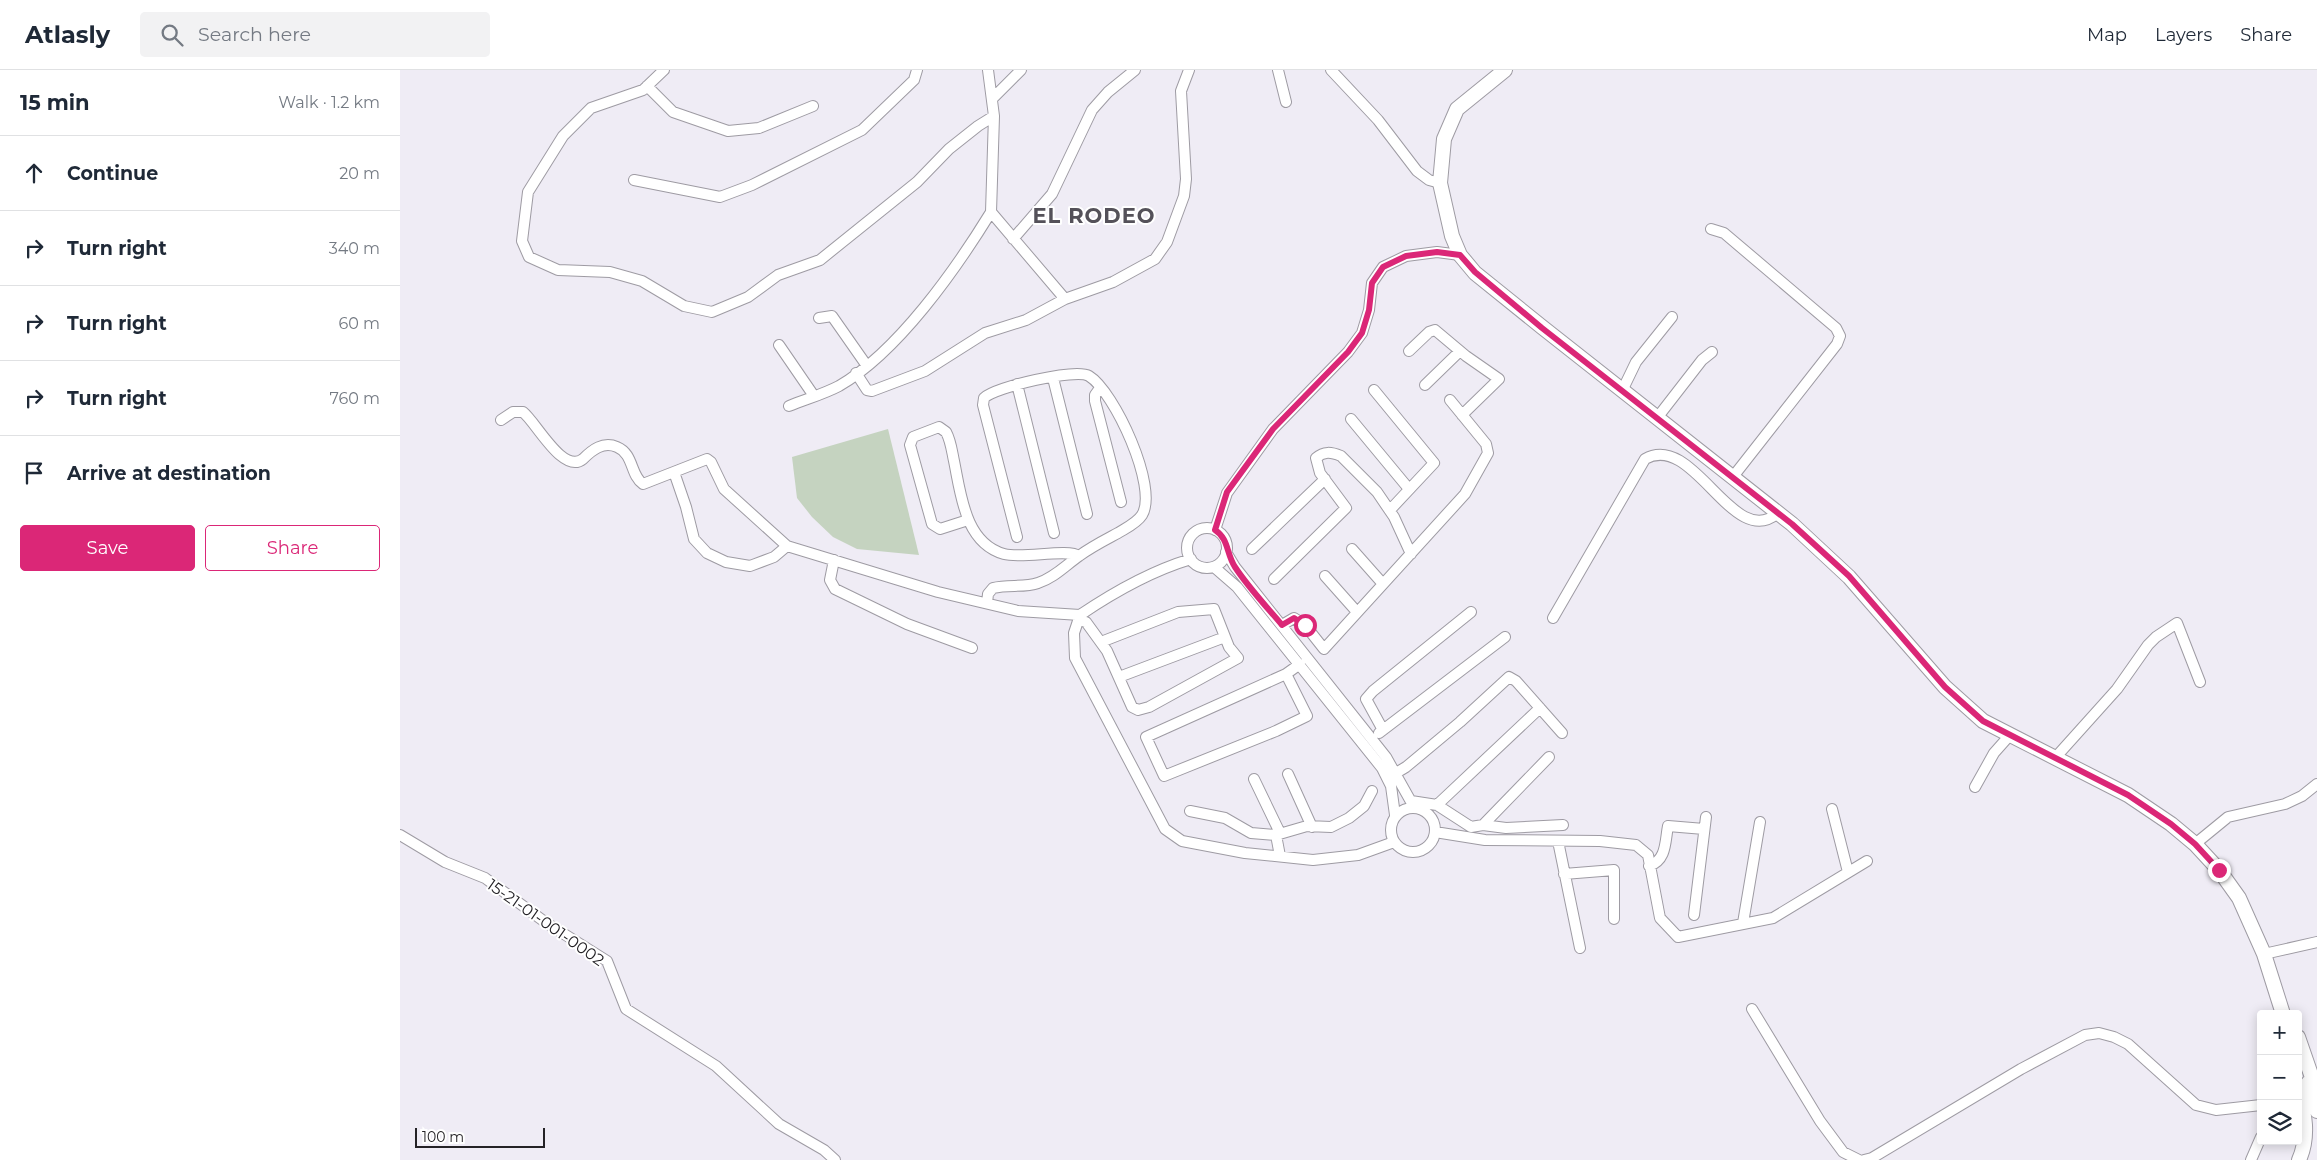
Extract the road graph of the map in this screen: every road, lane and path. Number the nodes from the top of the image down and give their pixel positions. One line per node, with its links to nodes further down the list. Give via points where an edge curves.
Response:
1 (664, 70): 10 (street)
2 (917, 70): 15 (street, via 914,80 862,130 752,185 720,197)
3 (988, 70): 11 (street)
4 (1020, 70): 11 (street)
5 (1135, 70): 19 (street, via 1092,110 1052,194)
6 (1189, 70): 21 (street, via 1181,91 1185,188 1167,242 1154,259 1136,271)
7 (1278, 70): 12 (street)
8 (1331, 70): 16 (street, via 1366,106 1417,171)
9 (1505, 70): 16 (main road, via 1457,109 1444,139)
10 (647, 86): 13 (street, via 673,112 728,131 760,128); 14 (street, via 591,108 563,136 528,192 522,241 529,257 558,270 610,272 642,281 684,306 712,312 748,297 778,275 820,260 917,182 949,149)
11 (993, 98): 14 (street)
12 (1286, 102)
13 (813, 106)
14 (994, 116): 17 (street)
15 (634, 180)
16 (1440, 183): 20 (main road, via 1452,236)
17 (991, 212): 19 (street); 28 (street, via 973,242 910,324)
18 (1711, 229): 44 (street, via 1724,233 1836,328 1840,336)
19 (1013, 239): 21 (street)
20 (1460, 255): 35 (main road, via 1475,272); 52 (street, via 1437,252 1406,256 1383,267 1372,283 1362,333 1348,352 1273,429 1227,492)
21 (1065, 300): 29 (street, via 1026,320 985,333 925,371 872,391)
22 (1672, 317): 35 (street, via 1636,362)
23 (819, 318): 28 (street, via 832,316)
24 (779, 346): 36 (street)
25 (1409, 351): 26 (street, via 1435,330)
26 (1460, 351): 32 (street); 39 (street, via 1499,379)
27 (1712, 352): 40 (street, via 1702,360)
28 (867, 366): 29 (street)
29 (856, 373): 36 (street, via 838,386)
30 (1053, 378): 31 (street); 33 (street, via 1085,374); 50 (street)
31 (1017, 384): 53 (street); 54 (street, via 991,393 982,403)
32 (1425, 385)
33 (1100, 388): 47 (street, via 1094,401); 60 (street, via 1136,453 1146,504 1136,522)
34 (1374, 390): 46 (street, via 1434,463)
35 (1622, 391): 40 (main road)
36 (814, 396): 38 (street)
37 (1450, 400): 39 (street)
38 (790, 406)
39 (1462, 415): 59 (street, via 1486,444 1488,453 1466,494)
40 (1657, 418): 44 (main road)
41 (1351, 419): 46 (street)
42 (501, 420): 43 (street, via 513,412 523,412 550,445 572,462 603,445 617,447 628,457 643,484)
43 (674, 472): 55 (street, via 701,460 709,460 724,489); 55 (street, via 694,539 707,552 726,562 750,566 774,557)
44 (1732, 478): 49 (main road)
45 (1325, 479): 48 (street, via 1316,458 1322,453 1341,456); 56 (street); 65 (street, via 1346,508)
46 (1409, 489): 48 (street)
47 (1121, 502)
48 (1390, 510): 59 (street)
49 (1778, 513): 71 (street, via 1761,522 1750,520 1684,463 1671,456 1653,454 1640,467); 84 (main road, via 1849,576 1945,687 1983,721)
50 (1087, 514)
51 (968, 520): 51 (street, via 946,432 939,428 913,438 910,445 932,524 940,529); 60 (street, via 981,540 994,551 1022,557 1069,552)
52 (1215, 530): 58 (street, via 1225,539); 61 (street, via 1203,529 1192,535 1187,547)
53 (1054, 533)
54 (1017, 537)
55 (787, 546): 62 (street)
56 (1252, 549)
57 (1352, 549): 66 (street)
58 (1226, 552): 63 (street); 72 (street, via 1235,568)
59 (1411, 554): 66 (street)
60 (1079, 556): 67 (street, via 1046,580 1031,585 993,588 988,594)
61 (1191, 559): 63 (street, via 1201,567); 70 (street, via 1166,567)
62 (834, 560): 67 (street, via 938,592); 76 (street, via 830,580 835,589 907,624)
63 (1214, 566): 77 (street, via 1237,587)
64 (1325, 576): 68 (street)
65 (1274, 579)
66 (1383, 584): 68 (street)
67 (988, 603): 70 (street, via 1018,611)
68 (1357, 612): 72 (street, via 1324,649 1305,625 1294,618)
69 (1471, 612): 82 (street, via 1366,699)
70 (1079, 618): 75 (street); 111 (street, via 1074,633 1075,658 1165,829 1182,841)
71 (1553, 618)
72 (1282, 625): 85 (street)
73 (1224, 637): 75 (street, via 1214,609 1178,612); 79 (street); 79 (street, via 1238,658 1149,707 1138,710 1132,707)
74 (1505, 637): 82 (street)
75 (1101, 642): 79 (street)
76 (972, 648)
77 (1300, 664): 78 (street); 98 (street, via 1382,768 1391,786)
78 (1286, 674): 78 (street, via 1146,737 1164,776 1307,716)
79 (1119, 677)
80 (2200, 682): 87 (street, via 2177,623 2148,645 2117,689)
81 (1540, 708): 83 (street); 88 (street, via 1509,677 1460,722); 95 (street)
82 (1383, 730): 85 (street)
83 (1562, 733)
84 (2010, 735): 87 (main road); 92 (street, via 1994,753)
85 (1372, 738): 88 (street)
86 (1549, 757): 101 (street)
87 (2055, 758): 110 (main road, via 2128,795)
88 (1396, 773): 94 (street)
89 (1288, 774): 103 (street)
90 (1254, 779): 106 (street)
91 (2317, 784): 110 (street, via 2285,804 2228,817)
92 (1975, 787)
93 (1372, 791): 103 (street, via 1364,806 1349,818 1331,827)
94 (1412, 804): 95 (street); 98 (street); 105 (street, via 1432,818)
95 (1437, 805): 101 (street, via 1471,827)
96 (1832, 809): 114 (street)
97 (1190, 811): 106 (street, via 1225,818 1251,833)
98 (1395, 815): 109 (street, via 1390,829)
99 (1706, 817): 104 (street)
100 (1760, 822): 118 (street)
101 (1483, 825): 102 (street, via 1506,828)
102 (1563, 825)
103 (1312, 826): 106 (street)
104 (1704, 829): 113 (street, via 1668,826 1663,856 1657,864); 116 (street)
105 (1435, 832): 108 (street, via 1485,840); 109 (street, via 1433,840 1422,850 1407,851)
106 (1278, 834): 111 (street)
107 (400, 835): 132 (street, 15-21-01-001-0002, via 445,862 485,878 607,960 626,1009 716,1066 779,1124)
108 (1558, 841): 113 (street, via 1636,845 1648,855); 115 (street)
109 (1394, 842): 111 (street, via 1358,855 1313,860)
110 (2195, 844): 121 (main road, via 2239,898)
111 (1280, 856)
112 (1867, 861): 114 (street)
113 (1650, 866): 118 (street, via 1660,918 1678,937)
114 (1848, 872): 118 (street, via 1773,918)
115 (1564, 874): 117 (street, via 1614,870); 120 (street)
116 (1694, 915)
117 (1614, 919)
118 (1743, 924)
119 (2317, 942): 121 (street)
120 (1580, 948)
121 (2264, 954): 123 (main road)
122 (1752, 1009): 133 (street, via 1820,1121 1843,1152)
123 (2284, 1010)
124 (2302, 1046): 126 (main road)
125 (2302, 1068): 130 (main road)
126 (2314, 1073): 127 (main road)
127 (2317, 1092)
128 (2301, 1100): 136 (main road, via 2305,1146)
129 (2257, 1105): 134 (street, via 2216,1110 2196,1105 2128,1044 2099,1033 2085,1035 2021,1069)
130 (2317, 1111)
131 (2258, 1145): 135 (street)
132 (835, 1160)
133 (1859, 1160)
134 (1864, 1160)
135 (2251, 1160)
136 (2299, 1160)

